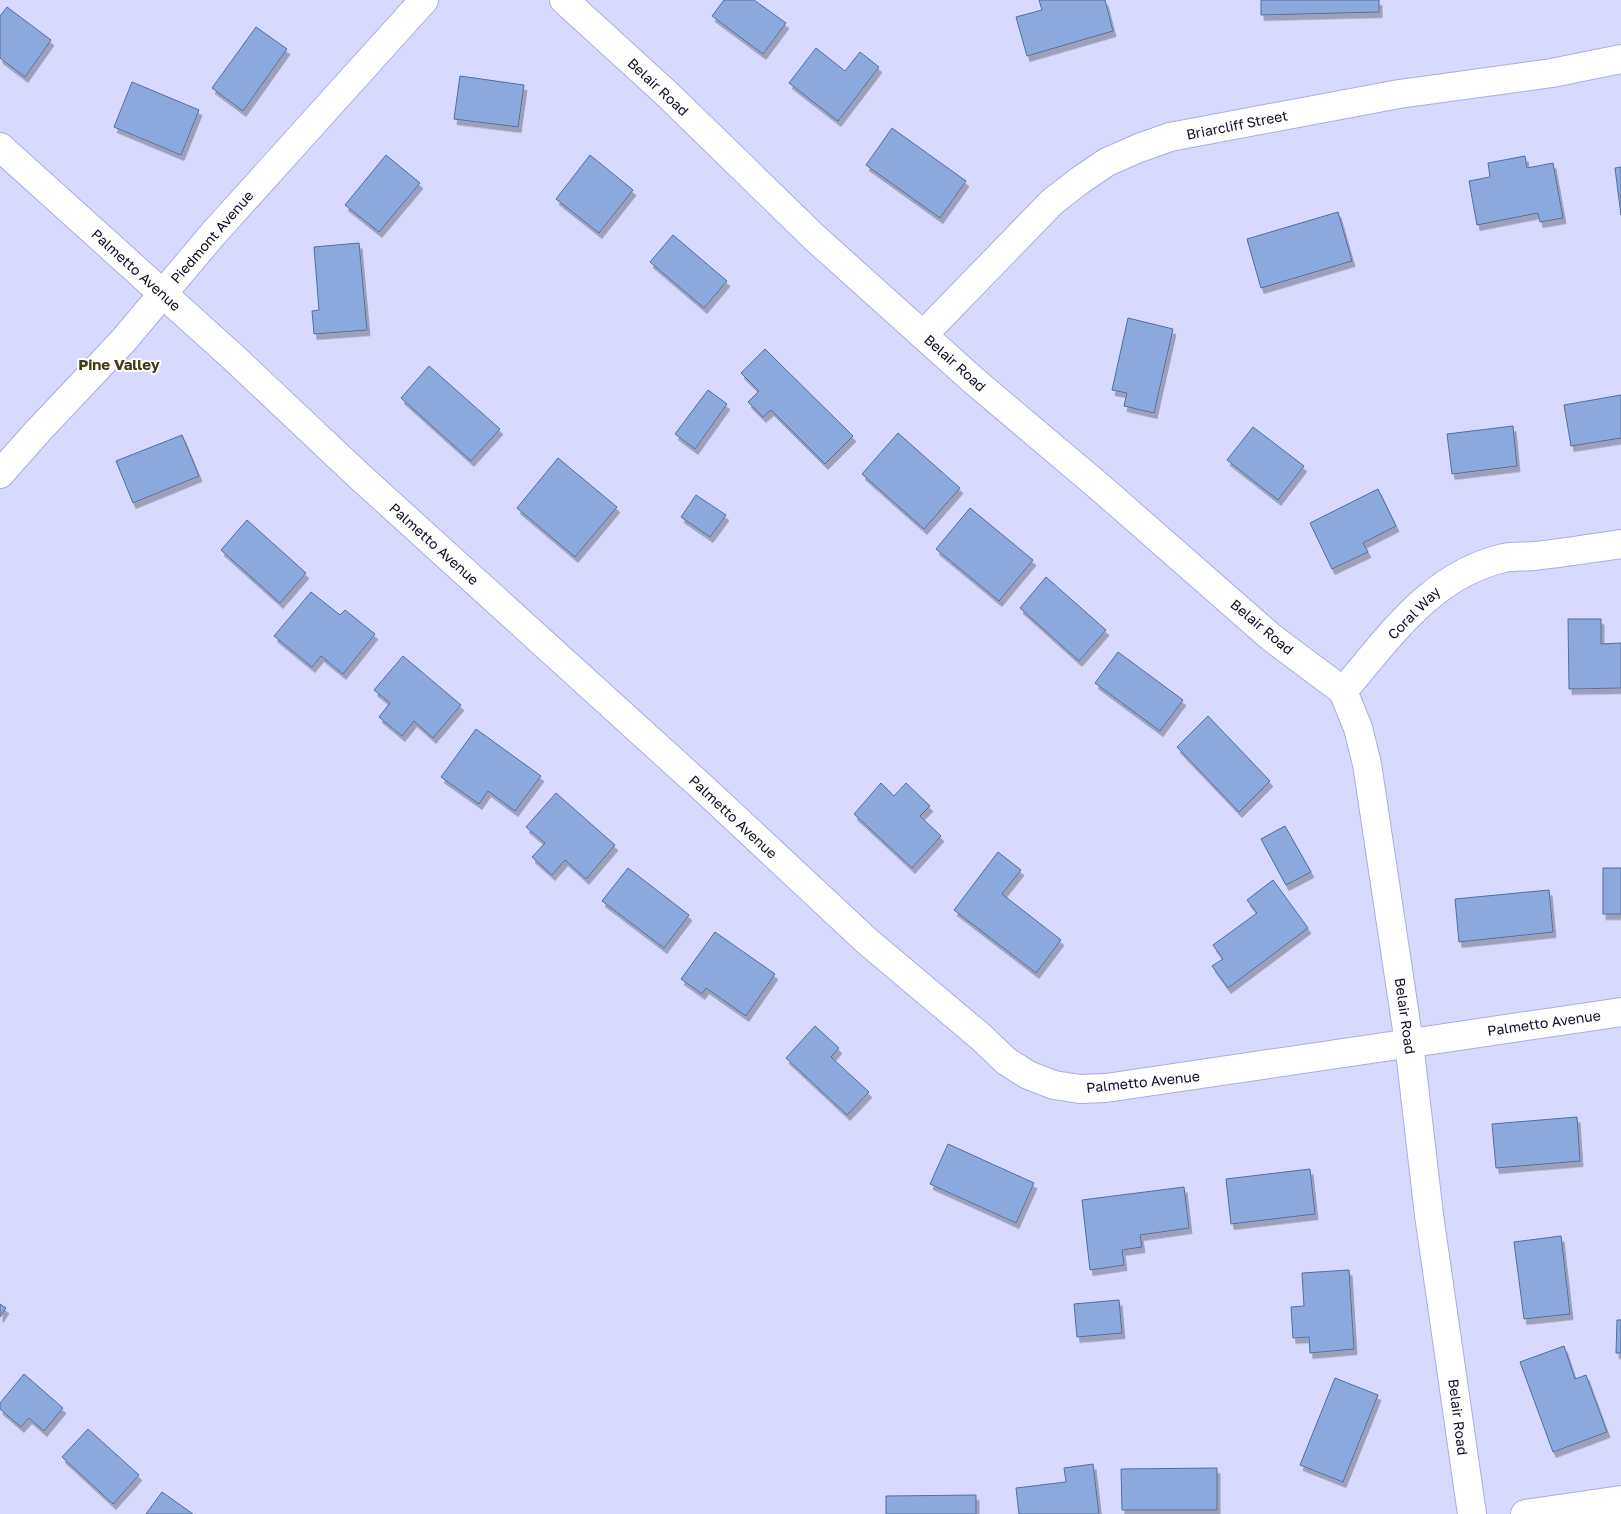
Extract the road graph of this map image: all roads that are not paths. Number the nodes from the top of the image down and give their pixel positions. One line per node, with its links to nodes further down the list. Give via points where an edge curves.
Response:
1 (424, 0): 5 (street, Piedmont Avenue)
2 (564, 0): 6 (street, Belair Road, via 666,93 815,238)
3 (1621, 59): 6 (street, Briarcliff Street, via 1552,73 1399,94 1170,137 1138,148 1107,162 1052,202)
4 (0, 147): 5 (street, Palmetto Avenue)
5 (162, 294): 7 (street, Piedmont Avenue); 11 (street, Palmetto Avenue, via 868,942 1006,1061 1028,1075 1080,1089 1106,1088)
6 (923, 335): 9 (street, Belair Road, via 1272,638)
7 (0, 474)
8 (1621, 544): 9 (street, Coral Way, via 1506,558 1460,574 1418,606)
9 (1343, 691): 11 (street, Belair Road, via 1358,728 1367,764)
10 (1621, 1012): 11 (street, Palmetto Avenue)
11 (1410, 1043): 13 (street, Belair Road, via 1429,1216)
12 (1621, 1500): 14 (street)
13 (1472, 1514)
14 (1525, 1514)

